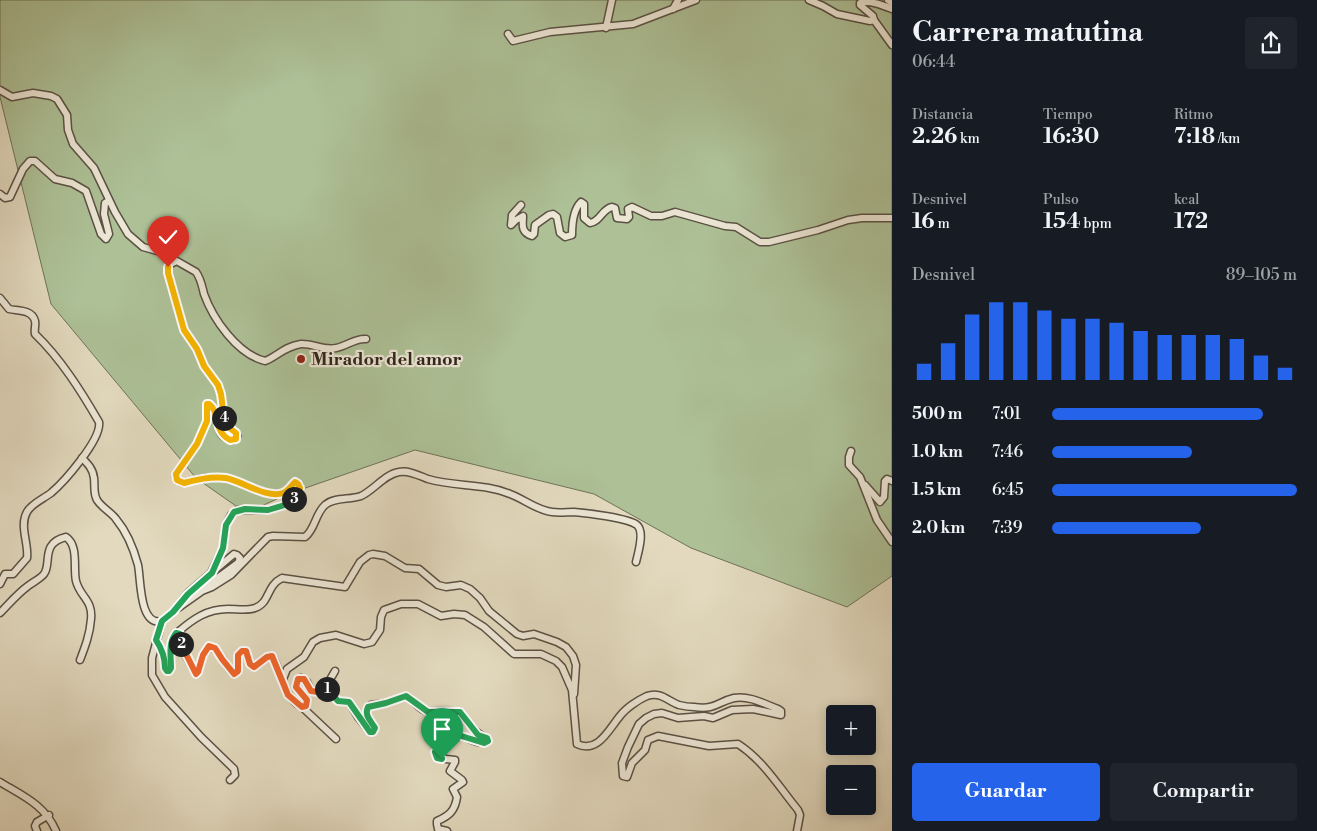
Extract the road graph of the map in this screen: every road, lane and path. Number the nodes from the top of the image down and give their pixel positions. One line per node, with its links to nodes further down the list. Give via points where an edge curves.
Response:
1 (612, 0): 9 (street)
2 (696, 0): 6 (street)
3 (809, 0): 8 (street, via 837,14)
4 (888, 0): 5 (street)
5 (892, 2)
6 (675, 4): 9 (street, via 632,24)
7 (892, 8): 8 (street, via 862,1 860,5)
8 (874, 20): 11 (street)
9 (606, 28): 10 (street, via 550,32 513,41)
10 (508, 34)
11 (892, 45)
12 (0, 90): 14 (street, via 12,97 33,93 57,99 67,115 73,144 94,168)
13 (0, 194): 14 (street, via 8,198 23,169 36,161 55,179 86,191 101,234 106,239 109,234 104,209)
14 (110, 201): 17 (street, via 134,241 142,247 161,252)
15 (520, 205): 16 (street, via 512,215 510,225 523,216 522,227 532,236 535,225 553,214 557,217 561,235 572,235 581,202 584,204 584,218 590,223 597,221 606,208 612,207 617,218 627,219 628,209 632,207 651,216 675,212 736,227 760,242 848,220)
16 (892, 218)
17 (175, 262): 19 (street, via 196,272 208,303 227,335 258,359 265,361 285,348 303,344 333,349); 28 (street, via 168,267 168,273 184,330 218,385 225,422 237,436 234,440 225,438 217,425 213,407 207,404 207,421 197,444 176,474 177,480 184,483 202,478 227,478 276,494 285,492 295,482 300,488 288,504 268,510 234,512 226,525 223,548)
18 (0, 298): 21 (street, via 9,309 24,310 33,317 35,334 81,390 100,422 98,434)
19 (366, 339)
20 (851, 451): 23 (street, via 849,465)
21 (82, 458): 29 (street, via 52,492 26,513 27,558 12,574 5,574); 33 (street, via 91,469 98,501 119,524 135,557 149,618)
22 (892, 480): 23 (street, via 886,479 884,497 880,502)
23 (861, 482): 24 (street)
24 (881, 528): 25 (street); 26 (street)
25 (892, 542)
26 (892, 546)
27 (636, 562): 30 (street, via 641,534 640,528 634,524 618,518 543,510 489,487 399,472 362,495 327,503 305,536 268,537 231,575)
28 (212, 573): 30 (street, via 234,554 240,558); 31 (street)
29 (0, 584)
30 (202, 591): 31 (street)
31 (173, 612): 33 (street)
32 (0, 613): 36 (street, via 45,573 47,555 52,546 66,537 75,555 78,588 91,607 88,640)
33 (162, 621): 35 (street)
34 (178, 632): 35 (street, via 170,646 169,671 165,668 165,659); 38 (street, via 182,648 196,674 205,651 211,646 234,674 238,671 238,655 242,651 246,651 254,667 272,656); 40 (street, via 202,614 257,608 265,600 272,584 282,578 345,587 364,558 381,555 405,568 419,569 438,585 470,588 517,634 534,634 566,647 576,666)
35 (156, 640): 43 (street, via 152,675 165,698 234,769 235,775)
36 (80, 660)
37 (335, 671): 39 (street)
38 (283, 679): 40 (street, via 287,669 304,657 315,640 336,635 367,645 376,637 384,610 412,604 421,605 441,616 464,614 514,654 541,654 556,661 566,673); 41 (street, via 288,695)
39 (324, 690): 41 (street, via 311,691 304,679 298,679 296,687 307,700 306,706); 48 (street, via 338,701 349,702 370,732 375,728 366,713 368,707 406,696 428,712 460,712 478,735 487,738 484,743 458,735 435,752 437,758 455,760 450,771 463,782 452,789 457,801 451,814 437,820 438,829)
40 (573, 698): 49 (street, via 577,744 584,747 606,737 625,711 654,694 679,705 694,707 709,708 742,698 778,709 781,715 753,708 732,710 713,718 654,714 639,724 622,763 622,773 628,777 632,763 645,750 648,740 658,736 709,746 738,744 772,775 798,810)
41 (302, 707): 42 (street)
42 (336, 739)
43 (230, 780)
44 (0, 782): 45 (street)
45 (48, 815): 46 (street, via 37,822); 47 (street)
46 (37, 831)
47 (56, 831)
48 (447, 831)
49 (797, 831)

